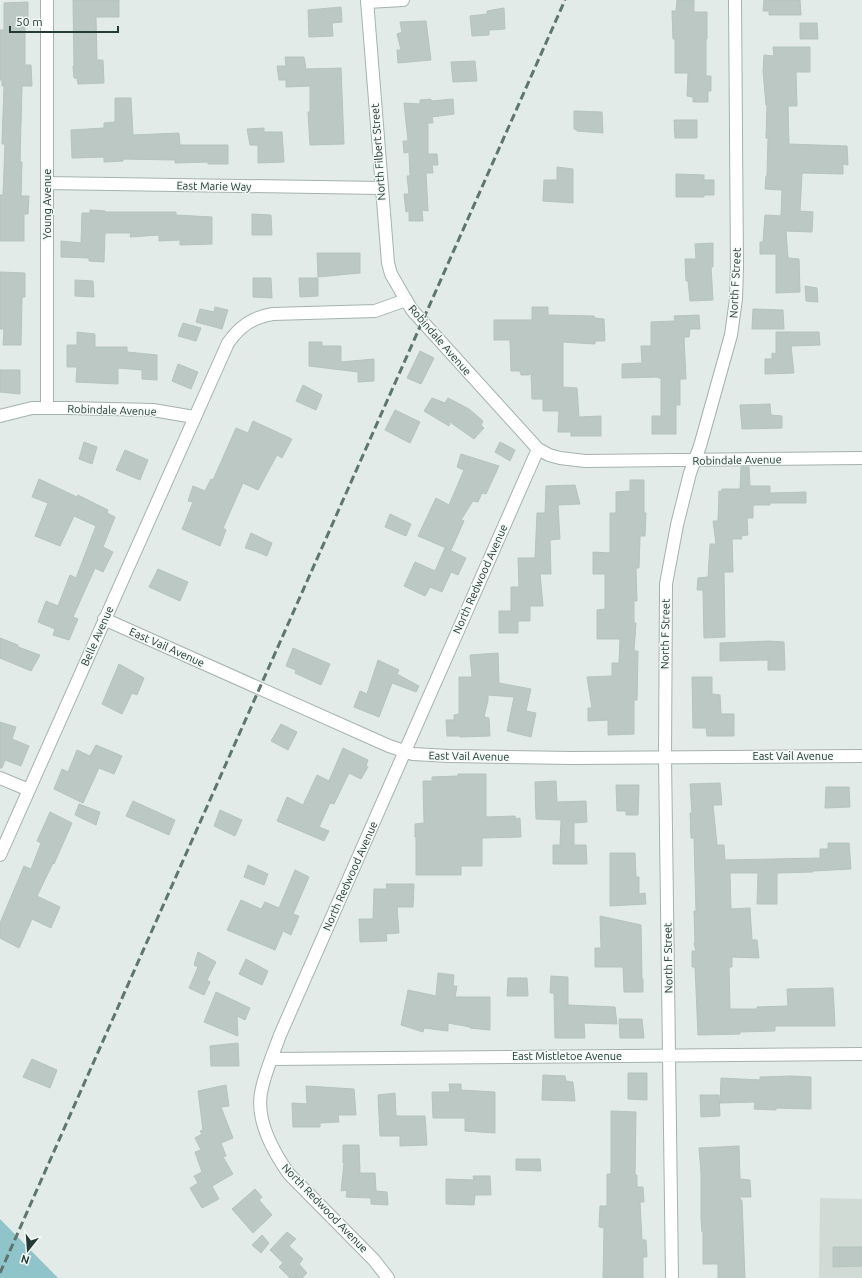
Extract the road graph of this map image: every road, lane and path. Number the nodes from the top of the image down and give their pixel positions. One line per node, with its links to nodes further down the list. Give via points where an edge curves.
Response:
1 (47, 0): 5 (street, Young Avenue)
2 (402, 0): 4 (street)
3 (735, 0): 13 (street, North F Street, via 736,299 731,335)
4 (367, 1): 6 (street, North Filbert Street)
5 (47, 183): 6 (street, East Marie Way); 8 (street, Young Avenue)
6 (381, 188): 7 (street, North Filbert Street, via 388,263 391,274)
7 (406, 300): 10 (street, Robindale Avenue, via 360,312 273,314 251,320 236,331 228,343); 11 (street, Robindale Avenue, via 412,310)
8 (47, 408): 9 (street, Robindale Avenue, via 32,408); 10 (street, Robindale Avenue, via 153,410)
9 (0, 416)
10 (194, 417): 14 (street, Belle Avenue)
11 (538, 449): 13 (street, Robindale Avenue, via 549,456 585,461); 15 (street, North Redwood Avenue)
12 (862, 458): 13 (street, Robindale Avenue)
13 (695, 460): 17 (street, North F Street, via 677,525 666,584)
14 (104, 619): 15 (street, East Vail Avenue); 19 (street, Belle Avenue)
15 (404, 751): 17 (street, East Vail Avenue, via 449,756); 23 (street, North Redwood Avenue)
16 (862, 756): 17 (street, East Vail Avenue)
17 (665, 757): 22 (street, North F Street)
18 (0, 778): 19 (street)
19 (28, 790): 20 (street, Belle Avenue)
20 (0, 855)
21 (862, 1054): 22 (street, East Mistletoe Avenue)
22 (670, 1055): 23 (street, East Mistletoe Avenue); 25 (street, North F Street)
23 (271, 1058): 24 (street, North Redwood Avenue, via 261,1089 260,1105 266,1131 278,1158 289,1174 374,1260)
24 (388, 1278)
25 (672, 1278)

